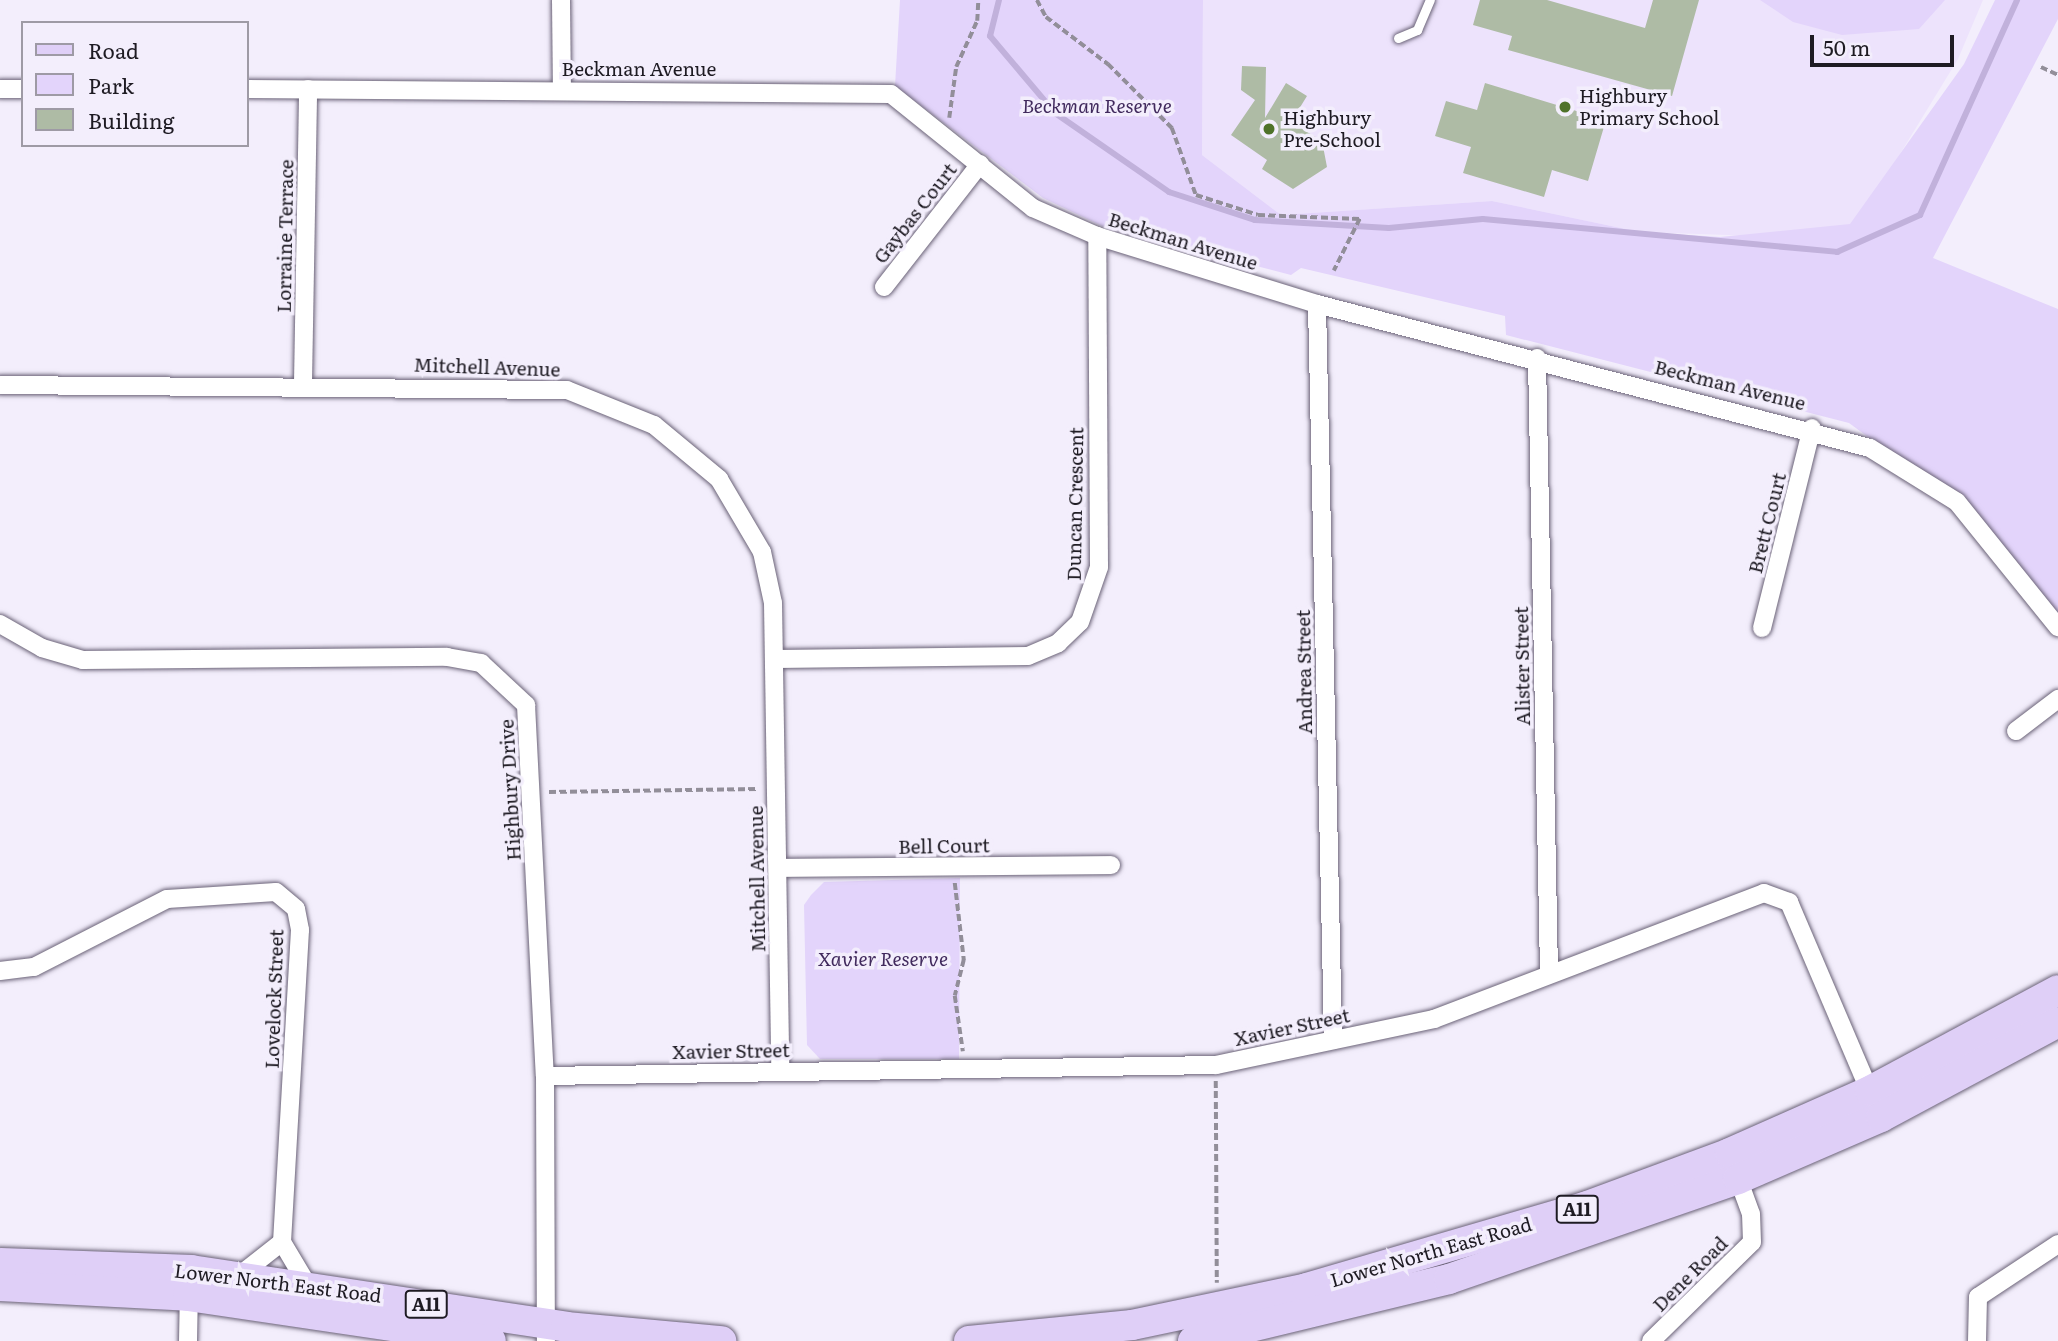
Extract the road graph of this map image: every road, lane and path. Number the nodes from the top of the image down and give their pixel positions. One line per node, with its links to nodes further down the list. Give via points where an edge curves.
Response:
1 (561, 0): 12 (street)
2 (978, 0): 13 (path, via 977,21 956,67)
3 (1037, 0): 16 (path, via 1046,18 1108,64 1172,128 1196,195 1258,215 1360,219 1350,247)
4 (1430, 0): 5 (lane, via 1417,30)
5 (1398, 38)
6 (2041, 67): 7 (path)
7 (2058, 75)
8 (0, 89): 9 (street)
9 (21, 89)
10 (248, 89): 11 (street, Beckman Avenue)
11 (308, 89): 12 (street, Beckman Avenue); 20 (street, Lorraine Terrace)
12 (562, 90): 13 (street, Beckman Avenue, via 881,93)
13 (947, 135): 14 (street, Beckman Avenue)
14 (979, 164): 15 (street, Beckman Avenue, via 1033,208); 17 (street, Gaybas Court)
15 (1097, 236): 18 (street, Beckman Avenue); 26 (street, Duncan Crescent, via 1098,567 1080,622 1058,643 1028,656)
16 (1334, 271)
17 (884, 287)
18 (1317, 304): 19 (street, Beckman Avenue); 38 (street, Andrea Street)
19 (1537, 358): 22 (street, Beckman Avenue); 35 (street, Alister Street)
20 (303, 383): 21 (street, Mitchell Avenue); 26 (street, Mitchell Avenue, via 567,390 654,425 719,479 744,515 762,552)
21 (0, 385)
22 (1812, 428): 24 (street, Beckman Avenue, via 1870,448 1957,502); 25 (street, Brett Court)
23 (0, 624): 30 (street, Highbury Drive, via 42,648 83,660 447,657 481,663 526,705)
24 (2058, 626)
25 (1762, 628)
26 (776, 659): 29 (street, Mitchell Avenue)
27 (2058, 699): 28 (street)
28 (2016, 731)
29 (777, 788): 30 (path); 33 (street, Mitchell Avenue)
30 (533, 791): 42 (street, Highbury Drive)
31 (1111, 865): 32 (street, Bell Court)
32 (955, 866): 33 (street, Bell Court); 40 (path, via 964,960 955,996)
33 (778, 868): 41 (street, Mitchell Avenue)
34 (0, 971): 45 (street, Lovelock Street, via 34,967 167,899 276,892 296,909)
35 (1549, 974): 38 (street, Xavier Street, via 1434,1019); 43 (street, Xavier Street, via 1737,901 1764,893 1788,902)
36 (2058, 990): 43 (main road, Lower North East Road / A11)
37 (2058, 1022): 43 (main road, Lower North East Road / A11)
38 (1333, 1040): 39 (street, Xavier Street)
39 (1216, 1065): 40 (street, Xavier Street); 52 (path)
40 (964, 1069): 41 (street, Xavier Street)
41 (780, 1070): 42 (street, Xavier Street)
42 (545, 1076): 53 (street, Highbury Drive)
43 (1875, 1104): 44 (main road, Lower North East Road / A11)
44 (1734, 1166): 54 (street, Dene Road, via 1751,1214 1752,1242); 58 (main road, Lower North East Road / A11, via 1307,1288 1132,1325); 59 (main road, Lower North East Road / A11, via 1449,1279)
45 (282, 1242): 48 (street, via 264,1262); 50 (street)
46 (2058, 1244): 60 (street, via 1978,1297)
47 (0, 1263): 49 (main road, Lower North East Road / A11)
48 (240, 1275): 49 (main road, Lower North East Road / A11); 50 (main road, Lower North East Road / A11)
49 (190, 1283): 51 (main road, Lower North East Road / A11); 55 (street); 56 (main road, Lower North East Road / A11)
50 (306, 1284): 53 (main road, Lower North East Road / A11)
51 (0, 1286)
52 (1217, 1292)
53 (546, 1332): 57 (main road, Lower North East Road / A11)
54 (1655, 1340)
55 (188, 1341)
56 (491, 1341)
57 (721, 1341)
58 (969, 1341)
59 (1193, 1341)
60 (1977, 1341)

